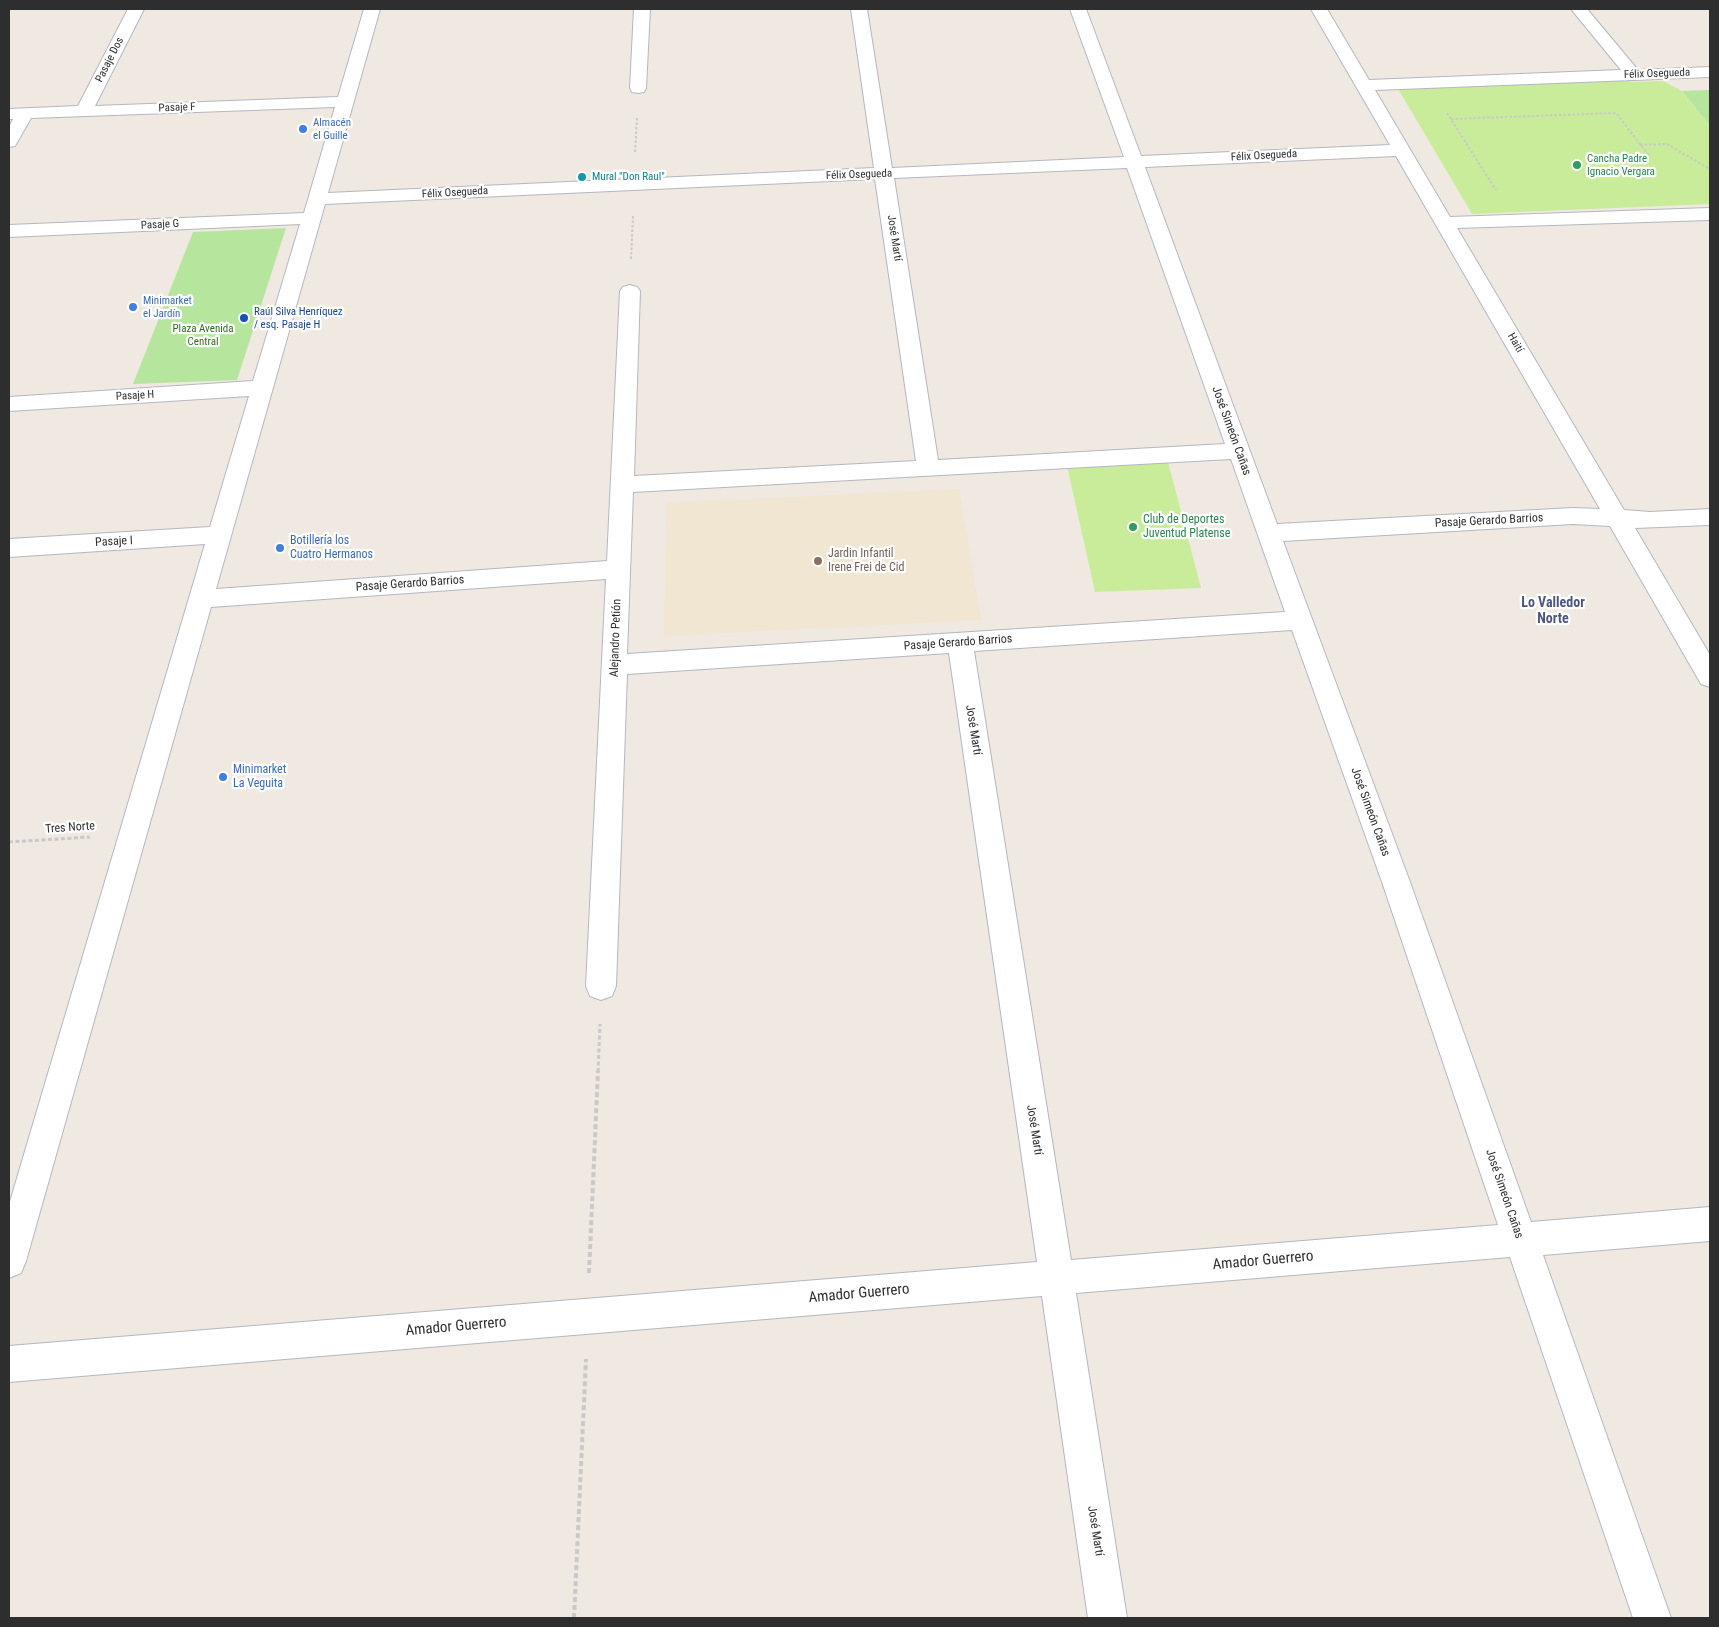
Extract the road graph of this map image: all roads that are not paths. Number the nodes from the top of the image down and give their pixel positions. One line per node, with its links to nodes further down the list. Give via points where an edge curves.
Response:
1 (136, 9): 13 (street, Pasaje Dos)
2 (372, 9): 12 (street)
3 (642, 9): 11 (street)
4 (859, 9): 18 (street, José Martí)
5 (1078, 9): 17 (street, José Simeón Cañas)
6 (1319, 9): 10 (street, Haití)
7 (1579, 9): 9 (street)
8 (1710, 72): 9 (street, Félix Osegueda)
9 (1634, 75): 10 (street, Félix Osegueda)
10 (1364, 85): 16 (street, Haití)
11 (638, 88)
12 (344, 102): 13 (street, Pasaje F); 19 (street)
13 (84, 111): 14 (street, Pasaje F)
14 (17, 114): 15 (street)
15 (9, 142)
16 (1402, 150): 17 (street, Félix Osegueda); 21 (street, Haití)
17 (1135, 163): 18 (street, Félix Osegueda); 26 (street, José Simeón Cañas)
18 (884, 174): 19 (street, Félix Osegueda); 27 (street, José Martí)
19 (314, 208): 22 (street, Pasaje G); 24 (street)
20 (1710, 214): 21 (street)
21 (1445, 223): 30 (street, Haití)
22 (9, 232)
23 (630, 291): 28 (street, Alejandro Petión)
24 (261, 388): 25 (street, Pasaje H); 32 (street)
25 (9, 404)
26 (1239, 452): 27 (street); 31 (street, José Simeón Cañas)
27 (928, 468): 28 (street)
28 (622, 485): 34 (street, Alejandro Petión)
29 (1710, 517): 30 (street, Pasaje Gerardo Barrios)
30 (1617, 518): 31 (street, Pasaje Gerardo Barrios, via 1573,516); 39 (street, Haití)
31 (1269, 533): 36 (street, José Simeón Cañas)
32 (219, 535): 33 (street, Pasaje I); 35 (street)
33 (9, 548)
34 (619, 569): 35 (street, Pasaje Gerardo Barrios); 38 (street, Alejandro Petión)
35 (200, 599): 43 (street)
36 (1300, 620): 37 (street, Pasaje Gerardo Barrios); 42 (street, José Simeón Cañas, via 1396,882)
37 (960, 642): 38 (street, Pasaje Gerardo Barrios); 44 (street, José Martí)
38 (615, 665): 40 (street, Alejandro Petión)
39 (1710, 678)
40 (601, 986)
41 (1710, 1224): 42 (street, Amador Guerrero)
42 (1520, 1240): 44 (street, Amador Guerrero); 47 (street, José Simeón Cañas)
43 (9, 1261)
44 (1057, 1278): 45 (street, Amador Guerrero); 46 (street, José Martí)
45 (9, 1364)
46 (1108, 1617)
47 (1652, 1618)

